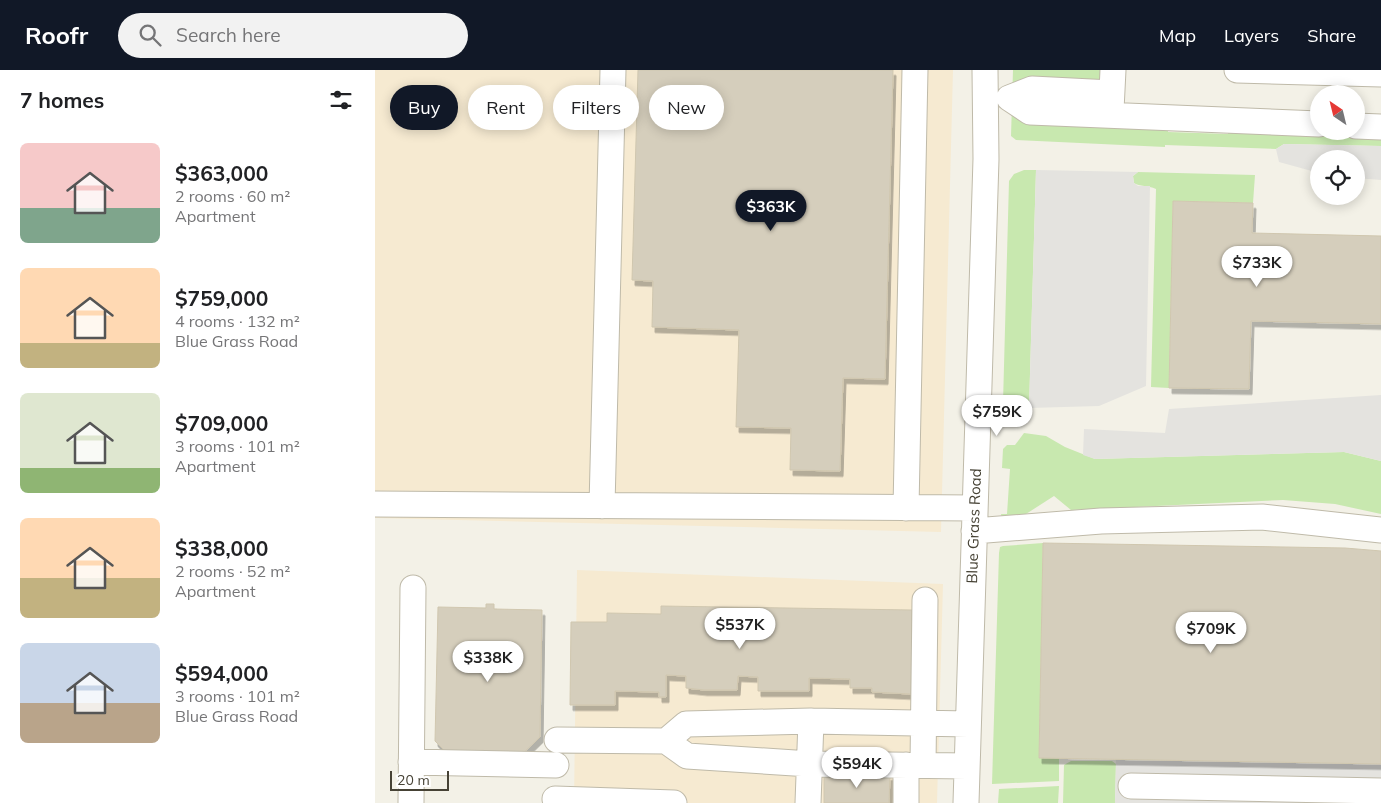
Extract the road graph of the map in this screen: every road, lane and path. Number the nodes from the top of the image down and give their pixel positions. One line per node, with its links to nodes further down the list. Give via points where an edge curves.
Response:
1 (613, 70): 12 (street)
2 (915, 70): 13 (street)
3 (985, 70): 7 (street, Blue Grass Road)
4 (1237, 70): 5 (street)
5 (1381, 74)
6 (1112, 93): 7 (street, via 1030,112); 8 (street)
7 (996, 98): 14 (street, Blue Grass Road, via 986,159)
8 (1310, 123)
9 (1365, 126): 10 (street)
10 (1381, 127)
11 (375, 504): 12 (street)
12 (602, 506): 13 (street)
13 (906, 508): 14 (street)
14 (975, 520): 15 (street, via 1262,517); 20 (street, Blue Grass Road)
15 (1381, 530)
16 (413, 588): 23 (street)
17 (925, 600): 19 (street)
18 (811, 721): 19 (street); 22 (street, via 686,724); 24 (street)
19 (923, 723): 20 (street); 25 (street)
20 (968, 724): 27 (street, Blue Grass Road)
21 (557, 740): 22 (street)
22 (666, 742): 24 (street, via 687,756)
23 (411, 762): 26 (street); 32 (street)
24 (810, 764): 25 (street); 34 (street)
25 (914, 765): 27 (street); 35 (street)
26 (556, 766)
27 (967, 766): 36 (street, Blue Grass Road)
28 (1131, 786): 30 (street)
29 (1381, 791): 30 (street)
30 (1305, 797)
31 (555, 799): 33 (street)
32 (411, 803)
33 (674, 803)
34 (808, 803)
35 (906, 803)
36 (966, 803)

